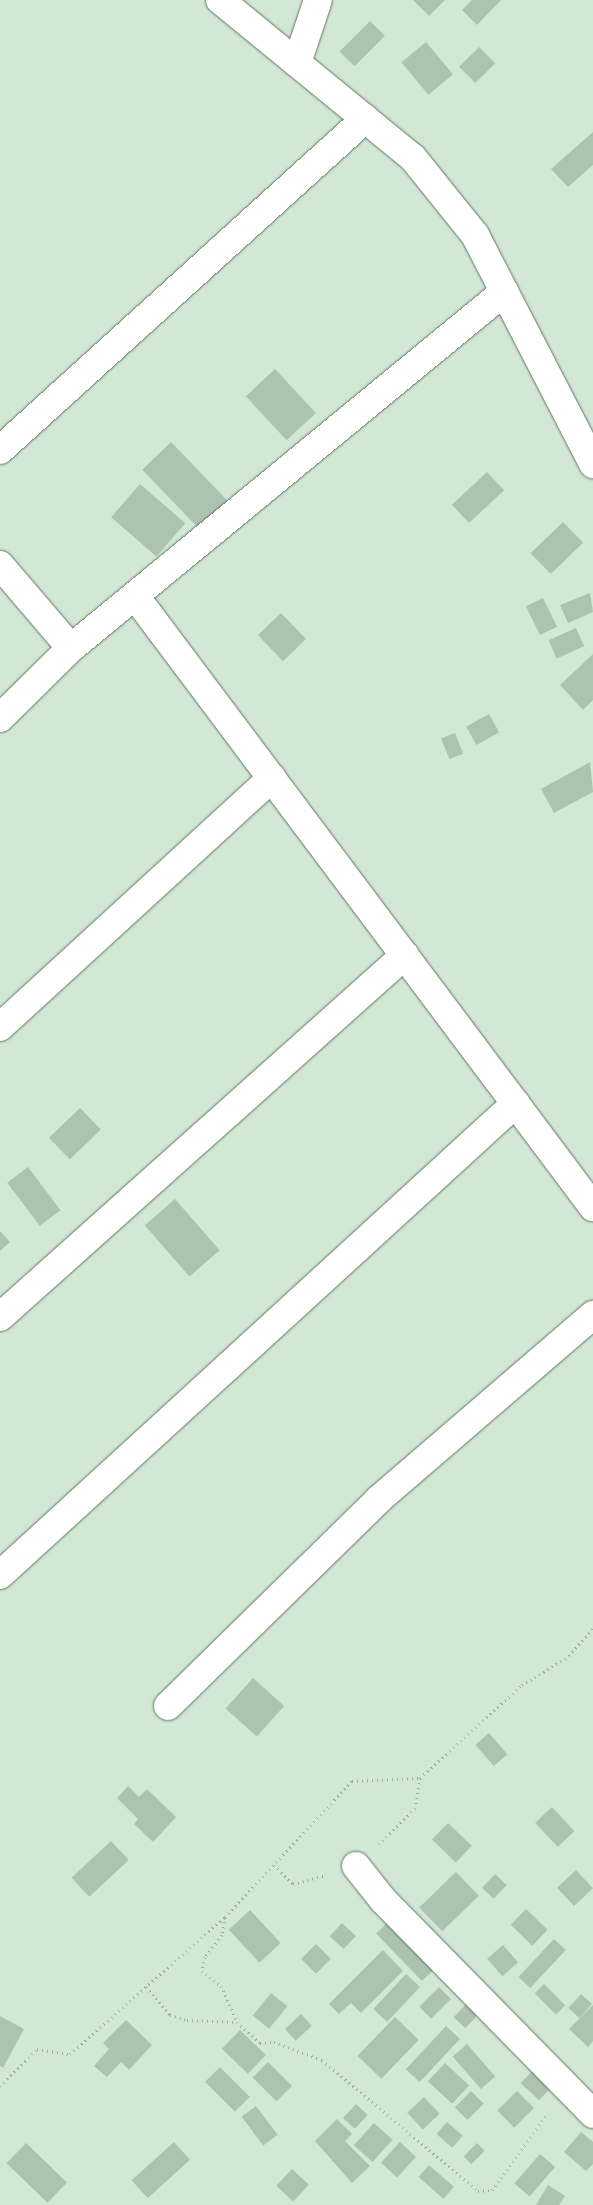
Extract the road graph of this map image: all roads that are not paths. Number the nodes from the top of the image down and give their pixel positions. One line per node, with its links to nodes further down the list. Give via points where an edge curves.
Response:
1 (220, 0): 3 (street)
2 (318, 0): 3 (street)
3 (297, 63): 4 (street)
4 (365, 119): 5 (street, via 413,158 444,196 475,235); 6 (street)
5 (504, 292): 7 (street); 9 (street)
6 (0, 450)
7 (593, 464)
8 (0, 565): 10 (street)
9 (135, 596): 10 (street); 12 (street)
10 (70, 648): 11 (street)
11 (0, 718)
12 (272, 778): 13 (street); 14 (street)
13 (404, 955): 15 (street); 18 (street)
14 (0, 1027)
15 (516, 1103): 16 (street); 19 (street)
16 (593, 1207)
17 (593, 1315): 20 (street, via 378,1500)
18 (0, 1317)
19 (0, 1575)
20 (168, 1706)
21 (356, 1866): 22 (street, via 383,1900)
22 (593, 2114)

